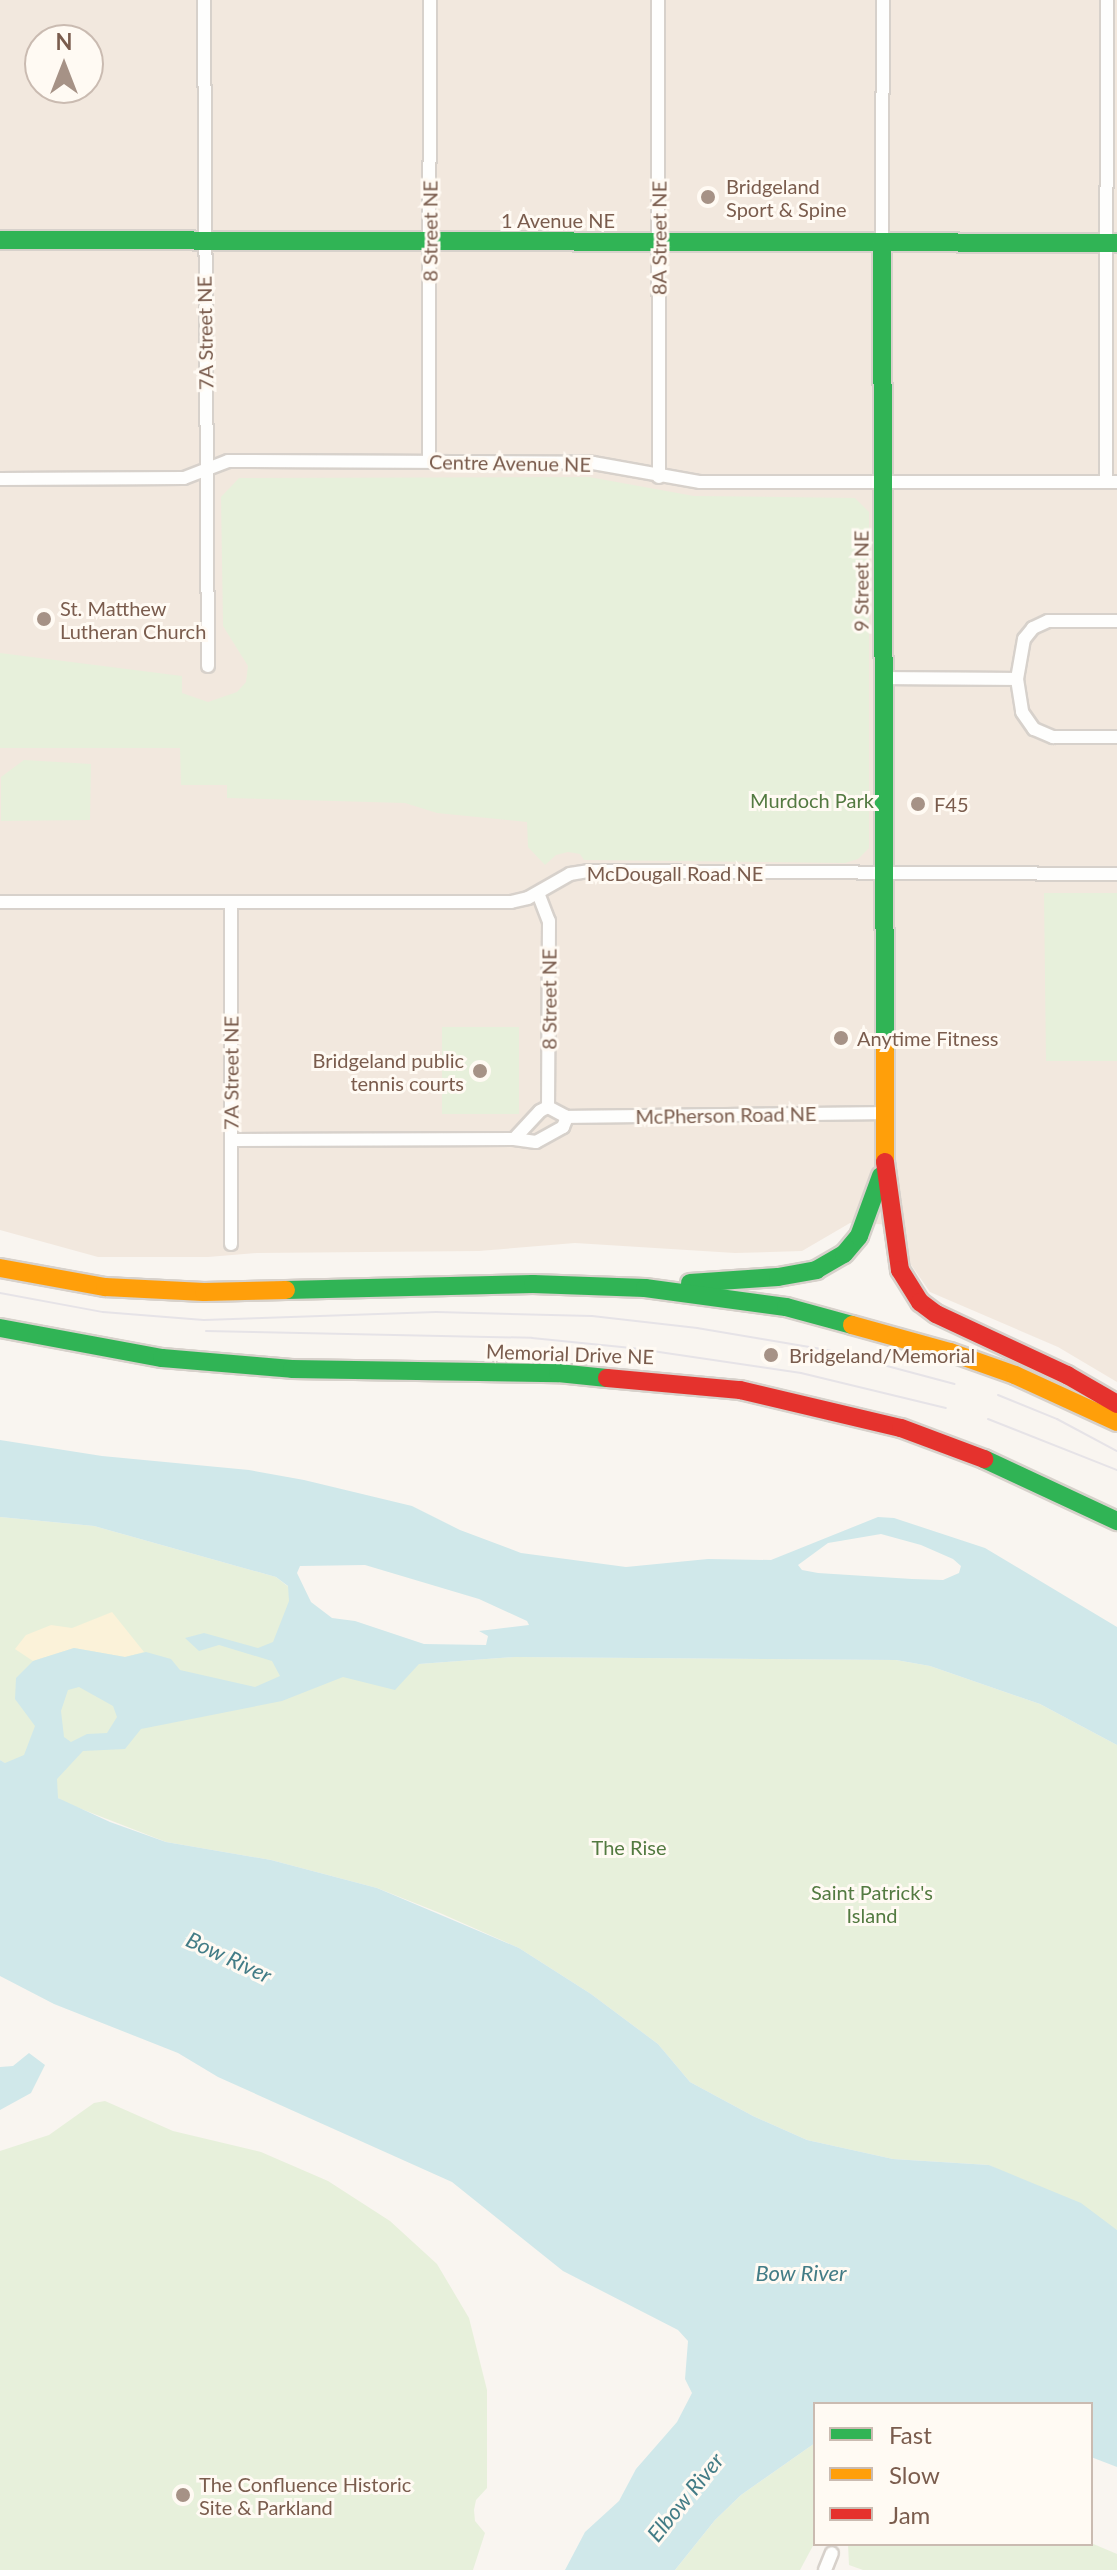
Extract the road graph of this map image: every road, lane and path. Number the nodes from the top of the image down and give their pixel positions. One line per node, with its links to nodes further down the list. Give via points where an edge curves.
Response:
1 (204, 0): 7 (street, 7A Street NE)
2 (430, 0): 9 (street, 8 Street NE)
3 (658, 0): 8 (street, 8A Street NE)
4 (883, 0): 10 (street, 9 Street NE)
5 (1107, 0): 11 (street)
6 (0, 240): 7 (main road, 1 Avenue NE)
7 (204, 240): 9 (main road, 1 Avenue NE); 13 (street, 7A Street NE)
8 (658, 241): 9 (main road, 1 Avenue NE); 10 (main road, 1 Avenue NE); 14 (street, 8A Street NE)
9 (430, 242): 12 (street, 8 Street NE)
10 (882, 243): 11 (main road, 1 Avenue NE); 16 (main road, 9 Street NE)
11 (1112, 243): 17 (street)
12 (429, 461): 13 (street, Centre Avenue NE, via 228,461); 14 (street, Centre Avenue NE, via 593,463)
13 (208, 470): 15 (street, Centre Avenue NE, via 184,478); 19 (street, 7A Street NE)
14 (659, 477): 16 (street, Centre Avenue NE, via 700,482)
15 (0, 479)
16 (883, 481): 17 (street, Centre Avenue NE); 20 (main road, 9 Street NE)
17 (1112, 482)
18 (1117, 621): 21 (street, via 1048,621 1033,628 1024,639)
19 (208, 666)
20 (883, 678): 21 (street); 23 (main road, 9 Street NE)
21 (1017, 679): 22 (street, via 1022,712 1034,729 1053,737)
22 (1117, 737)
23 (882, 874): 24 (street, McDougall Road NE); 25 (street, McDougall Road NE, via 588,871 570,874); 29 (main road, 9 Street NE)
24 (1117, 874)
25 (538, 893): 27 (street, McDougall Road NE, via 498,902); 28 (street, 8 Street NE, via 549,921)
26 (0, 902): 27 (street, McDougall Road NE)
27 (231, 902): 32 (street, 7A Street NE)
28 (548, 1107): 30 (street, McPherson Road NE); 31 (street)
29 (884, 1113): 30 (street, McPherson Road NE); 33 (main road, 9 Street NE)
30 (567, 1117): 31 (street, via 563,1127 536,1142)
31 (514, 1139): 32 (street)
32 (232, 1140): 34 (street, 7A Street NE)
33 (885, 1162): 36 (main road, via 859,1236 844,1254 816,1270); 38 (main road, via 900,1270 920,1302)
34 (231, 1244)
35 (0, 1268): 36 (main road, via 105,1287 204,1292 533,1284)
36 (645, 1288): 39 (main road, via 786,1307 867,1327 1015,1375)
37 (0, 1328): 40 (main road, Memorial Drive NE, via 176,1359 292,1369 558,1373 740,1390 901,1428 986,1460)
38 (1117, 1404)
39 (1117, 1422)
40 (1115, 1521)
41 (832, 2553): 42 (street)
42 (825, 2570)

